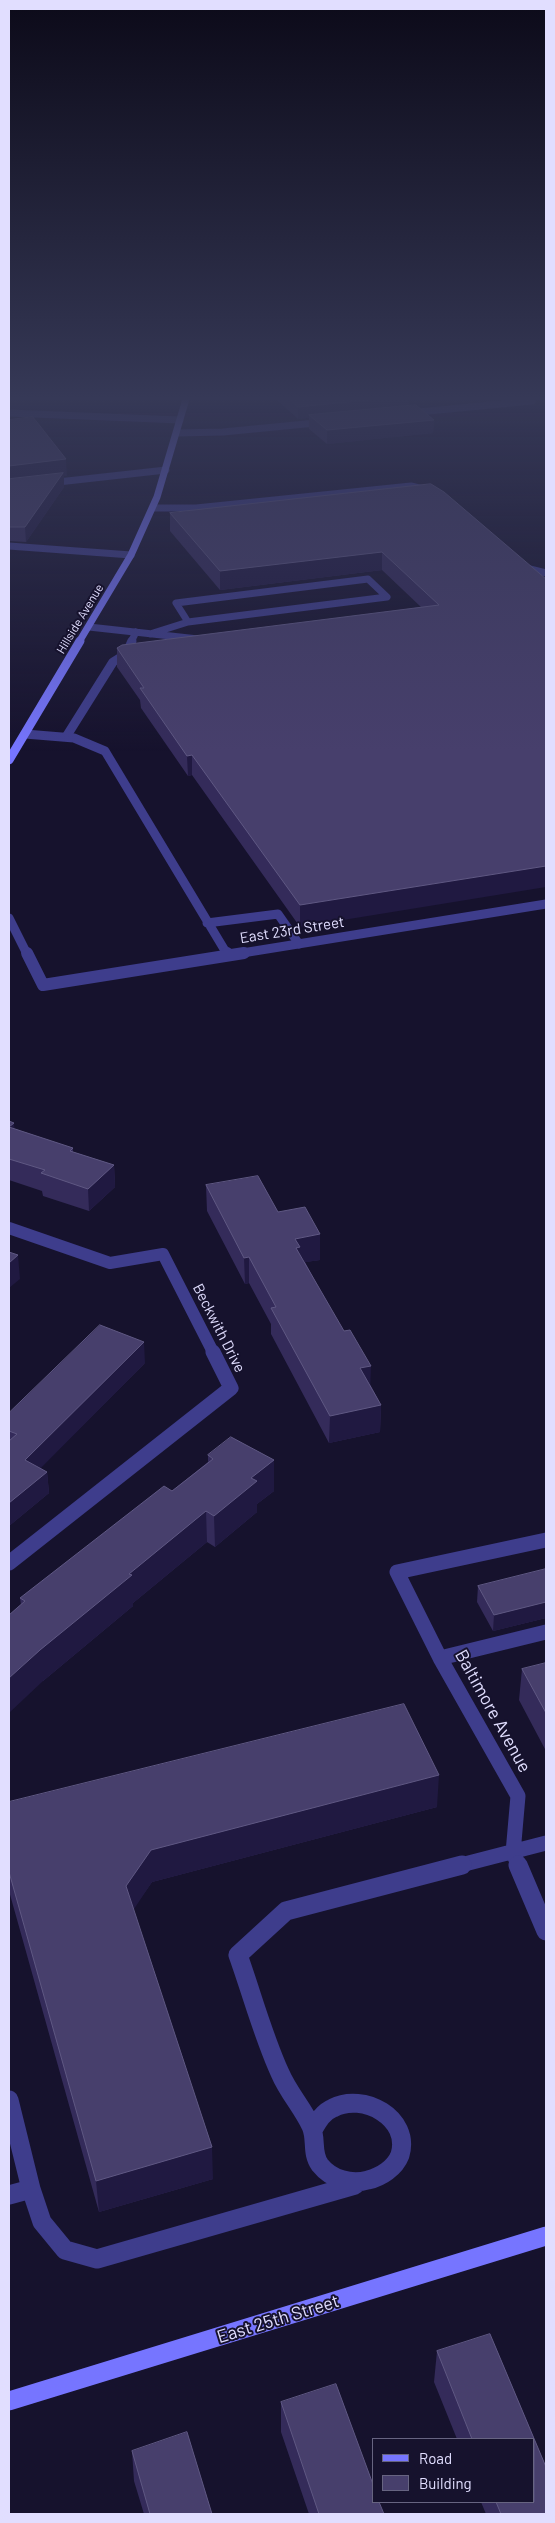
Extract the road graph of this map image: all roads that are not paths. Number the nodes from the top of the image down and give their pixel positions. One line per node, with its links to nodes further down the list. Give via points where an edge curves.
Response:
1 (150, 517): 3 (street, Hillside Avenue)
2 (9, 546): 3 (street)
3 (131, 555): 7 (street, Hillside Avenue)
4 (516, 562): 5 (street, via 531,571)
5 (546, 573)
6 (188, 622): 6 (street, via 176,603 368,579 387,597); 9 (street)
7 (89, 627): 8 (street); 11 (street, Hillside Avenue)
8 (136, 632): 9 (street); 12 (street, via 126,654 113,662)
9 (150, 634): 10 (street)
10 (210, 640)
11 (25, 734): 12 (street); 13 (street, Hillside Avenue)
12 (66, 737): 16 (street, via 90,743 105,752)
13 (9, 760)
14 (546, 904): 17 (street, East 23rd Street)
15 (9, 918): 18 (street, East 23rd Street, via 43,985)
16 (207, 923): 17 (street, via 278,914); 18 (street)
17 (299, 944): 18 (street, East 23rd Street)
18 (228, 955)
19 (9, 1228): 21 (street, Beckwith Drive, via 110,1263 163,1254 231,1388)
20 (546, 1540): 23 (street, Baltimore Avenue, via 397,1572)
21 (9, 1563)
22 (546, 1632): 23 (street)
23 (440, 1658): 25 (street, Baltimore Avenue, via 518,1796)
24 (546, 1843): 25 (street)
25 (513, 1853): 26 (street, Baltimore Avenue); 28 (street, via 286,1911 238,1954 280,2074)
26 (546, 1931)
27 (9, 2100): 30 (street)
28 (313, 2130): 29 (street, via 312,2146 317,2161 329,2174 344,2181); 29 (street, via 321,2116 334,2107 351,2102 368,2104 383,2111 395,2123 400,2138 400,2154 392,2168 379,2178)
29 (362, 2183): 30 (street, via 97,2259 65,2250 42,2222)
30 (31, 2189): 31 (street)
31 (9, 2195)
32 (546, 2236): 33 (street, East 25th Street)
33 (9, 2402)

